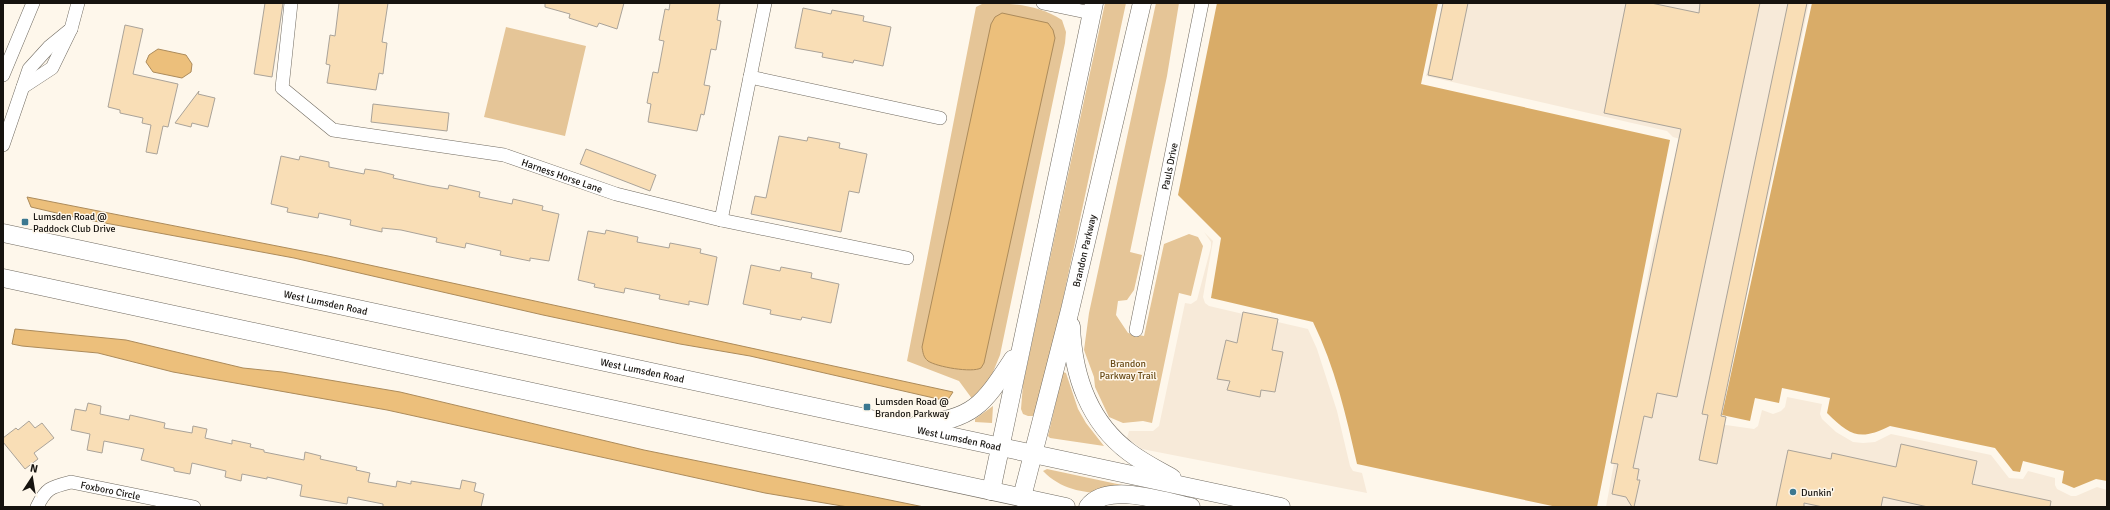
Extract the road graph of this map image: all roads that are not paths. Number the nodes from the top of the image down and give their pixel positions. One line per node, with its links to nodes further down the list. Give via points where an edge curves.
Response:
1 (32, 3): 9 (street)
2 (78, 3): 12 (street, via 70,30 49,47 29,69)
3 (291, 3): 13 (street, Harness Horse Lane, via 282,88 333,130 504,155 616,194)
4 (765, 3): 10 (street)
5 (1044, 3): 8 (street)
6 (1142, 3): 17 (main road, Brandon Parkway)
7 (1202, 3): 18 (street, Pauls Drive)
8 (1092, 8): 19 (main road)
9 (3, 75)
10 (750, 77): 11 (street); 13 (street)
11 (940, 118)
12 (3, 145)
13 (721, 220): 15 (street)
14 (3, 233): 20 (main road, West Lumsden Road)
15 (907, 258)
16 (3, 278): 24 (main road)
17 (1070, 310): 22 (main road, Brandon Parkway); 23 (main road, via 1077,372 1087,402 1097,418 1110,435 1129,452)
18 (1136, 330)
19 (1019, 350): 20 (main road, via 988,397 976,408 958,417 938,422); 21 (main road)
20 (903, 425): 21 (main road, West Lumsden Road)
21 (1000, 446): 22 (main road, West Lumsden Road); 24 (main road)
22 (1033, 454): 23 (main road, West Lumsden Road); 25 (main road, Brandon Parkway)
23 (1186, 486): 31 (main road, West Lumsden Road)
24 (991, 491): 25 (main road)
25 (1022, 497): 28 (main road)
26 (37, 507): 27 (street, Foxboro Circle, via 44,492 71,482)
27 (194, 507)
28 (1066, 507)
29 (1088, 507): 30 (main road, via 1095,499 1112,494 1127,494)
30 (1191, 507)
31 (1281, 507)

